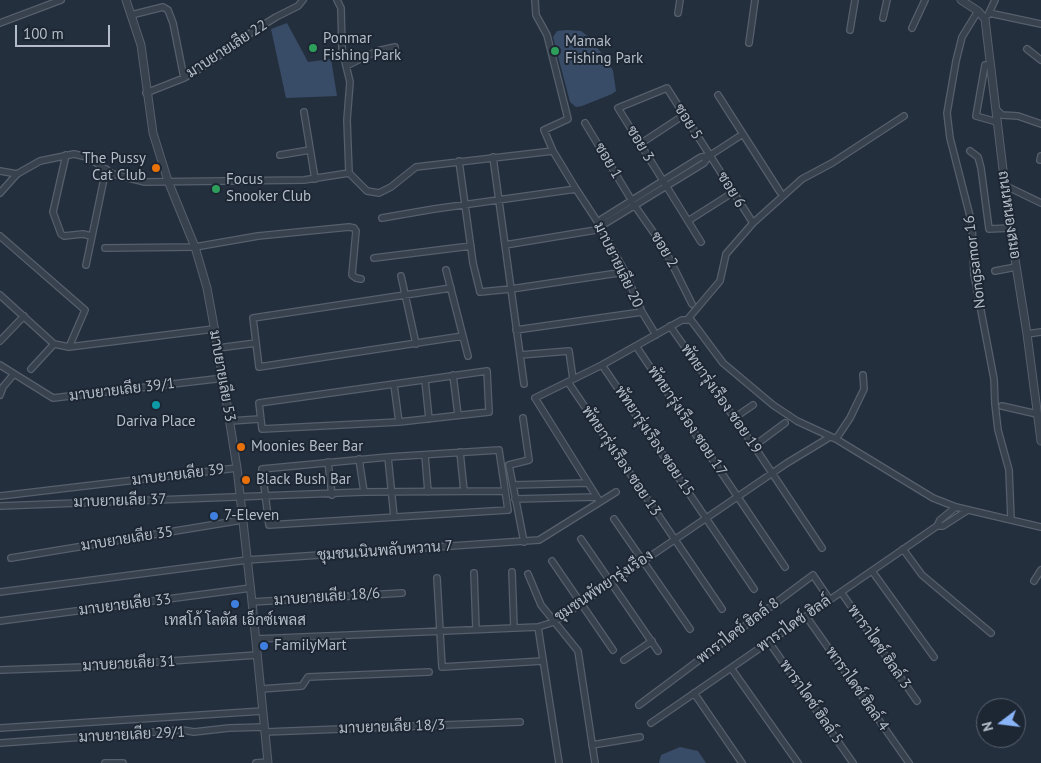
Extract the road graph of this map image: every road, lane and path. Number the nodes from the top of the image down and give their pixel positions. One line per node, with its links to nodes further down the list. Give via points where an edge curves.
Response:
1 (61, 0): 18 (street)
2 (126, 0): 15 (street, มาบยายเลีย 53)
3 (303, 0): 28 (street, มาบยายเลีย 22)
4 (337, 0): 27 (street, via 341,8 342,49)
5 (535, 0): 42 (street, มาบยายเลีย 20, via 536,15 547,35 568,118 544,130)
6 (680, 0): 14 (street)
7 (755, 0): 22 (street)
8 (855, 0): 21 (street)
9 (887, 0): 17 (street)
10 (925, 0): 20 (street)
11 (961, 0): 13 (street)
12 (995, 0): 16 (street)
13 (978, 11): 16 (street); 165 (street, Nongsamor 16, via 962,37 947,113 950,138 972,224 974,274 994,379 998,430 1009,470)
14 (678, 13)
15 (131, 15): 28 (street, via 163,7 168,10); 29 (street, มาบยายเลีย 53, via 141,44)
16 (987, 16): 19 (street); 32 (street, ถนนหนองสมอ)
17 (882, 18)
18 (0, 23)
19 (1041, 24)
20 (912, 28)
21 (850, 30)
22 (749, 43)
23 (395, 47): 27 (street, via 377,51)
24 (1027, 49): 25 (street)
25 (1041, 60)
26 (985, 65): 37 (street, via 976,116)
27 (346, 66): 51 (street, via 350,82 346,120)
28 (184, 78): 29 (street, มาบยายเลีย 22)
29 (146, 93): 54 (street, มาบยายเลีย 53, via 153,133)
30 (718, 94): 39 (street)
31 (618, 108): 34 (street, ซอย 5, via 667,88); 40 (street, ซอย 3)
32 (996, 109): 37 (street, ถนนหนองสมอ); 38 (street, via 1002,115 1018,116)
33 (304, 112): 41 (street)
34 (684, 115): 40 (street); 46 (street, ซอย 5)
35 (904, 116): 69 (street, via 832,163 802,178)
36 (584, 122): 63 (street, ซอย 1)
37 (997, 122): 56 (street, ถนนหนองสมอ)
38 (1041, 124)
39 (743, 134): 46 (street); 59 (street)
40 (640, 144): 55 (street, ซอย 3)
41 (310, 150): 45 (street); 53 (street)
42 (553, 151): 47 (street); 58 (street, มาบยายเลีย 20)
43 (970, 151): 71 (street, via 978,157 981,168 989,229)
44 (66, 155): 49 (street, via 87,157); 52 (street, via 40,161); 73 (street, via 53,212 64,236)
45 (280, 155)
46 (709, 156): 55 (street, via 701,156); 57 (street, via 704,163); 61 (street, ซอย 6)
47 (492, 157): 48 (street); 62 (street)
48 (460, 161): 51 (street, via 416,166 379,193 367,192); 65 (street)
49 (106, 169): 54 (street, via 145,182); 73 (street)
50 (0, 172): 52 (street)
51 (349, 173): 53 (street)
52 (18, 174): 60 (street)
53 (315, 179): 54 (street)
54 (168, 181): 77 (street, มาบยายเลีย 53)
55 (662, 181): 57 (street, ซอย 3); 63 (street)
56 (1004, 186): 64 (street); 71 (street, ถนนหนองสมอ)
57 (666, 187): 66 (street); 68 (street, ซอย 3)
58 (576, 189): 62 (street); 70 (street, มาบยายเลีย 20)
59 (780, 192)
60 (0, 193)
61 (732, 193): 68 (street); 69 (street, ซอย 6)
62 (499, 200): 65 (street); 75 (street)
63 (631, 200): 66 (street, ซอย 2); 70 (street, via 602,219)
64 (1041, 203)
65 (465, 205): 67 (street); 76 (street)
66 (635, 206): 70 (street); 91 (street, ซอย 2, via 663,246)
67 (382, 218)
68 (688, 221): 74 (street, ซอย 3)
69 (753, 223): 94 (street, via 726,254 720,281)
70 (601, 226): 75 (street); 84 (street, มาบยายเลีย 20)
71 (1010, 228): 81 (street, ถนนหนองสมอ)
72 (0, 236): 107 (street, via 85,310)
73 (92, 236): 80 (street)
74 (701, 242)
75 (505, 245): 88 (street)
76 (471, 246): 79 (street); 88 (street, via 480,292)
77 (195, 247): 78 (street); 86 (street, via 258,236 349,227 356,231 352,275); 96 (street, มาบยายเลีย 53)
78 (105, 248)
79 (374, 258)
80 (86, 264)
81 (1016, 267): 83 (street); 99 (street, ถนนหนองสมอ)
82 (446, 270): 87 (street)
83 (995, 271)
84 (625, 272): 88 (street); 92 (street, มาบยายเลีย 20)
85 (401, 276): 90 (street)
86 (361, 279)
87 (451, 288): 90 (street); 101 (street)
88 (510, 289): 97 (street)
89 (0, 295): 93 (street)
90 (405, 296): 103 (street, via 253,318); 105 (street)
91 (692, 304)
92 (642, 312): 97 (street); 100 (street, มาบยายเลีย 20)
93 (24, 316): 102 (street); 104 (street)
94 (687, 320): 95 (street); 134 (street, via 691,320 723,363 748,385 797,421)
95 (670, 326): 100 (street); 128 (street, พัทยารุ่งเรือง ซอย 19)
96 (214, 329): 107 (street); 108 (street, มาบยายเลีย 53)
97 (516, 330): 109 (street)
98 (1041, 332): 99 (street)
99 (1027, 334): 125 (street, ถนนหนองสมอ)
100 (656, 335): 106 (street)
101 (463, 336): 105 (street); 110 (street)
102 (0, 341)
103 (256, 343): 105 (street, via 259,367); 108 (street)
104 (54, 344): 107 (street); 113 (street)
105 (416, 344)
106 (636, 346): 111 (street); 155 (street, พัทยารุ่งเรือง ซอย 17)
107 (69, 347)
108 (218, 348): 117 (street, มาบยายเลีย 53)
109 (520, 355): 119 (street, via 569,351); 120 (street)
110 (468, 356)
111 (602, 364): 119 (street); 163 (street, พัทยารุ่งเรือง ซอย 15)
112 (0, 365): 114 (street, มาบยายเลีย 39/1)
113 (31, 369)
114 (14, 374): 117 (street, มาบยายเลีย 39/1, via 53,398); 122 (street)
115 (453, 375): 118 (street); 126 (street); 126 (street, via 487,370 489,412)
116 (863, 375): 134 (street, via 864,389 850,418)
117 (224, 378): 131 (street, มาบยายเลีย 53)
118 (425, 380): 121 (street); 130 (street)
119 (571, 381): 144 (street, via 535,398); 170 (street, พัทยารุ่งเรือง ซอย 13)
120 (524, 384)
121 (394, 385): 129 (street, via 259,403); 132 (street)
122 (0, 395)
123 (753, 405): 128 (street)
124 (1002, 406): 125 (street)
125 (1037, 414): 135 (street, ถนนหนองสมอ)
126 (458, 415): 130 (street)
127 (523, 418): 145 (street, via 530,460 509,465)
128 (734, 418): 136 (street, พัทยารุ่งเรือง ซอย 19)
129 (260, 419): 131 (street); 132 (street, via 262,429)
130 (428, 419): 132 (street)
131 (230, 421): 142 (street, มาบยายเลีย 53)
132 (399, 422)
133 (785, 423): 136 (street)
134 (833, 438): 143 (street, ชุมชนพัทยารุ่งเรือง); 160 (street, via 931,497)
135 (1041, 441)
136 (754, 446): 143 (street, พัทยารุ่งเรือง ซอย 19)
137 (460, 452): 138 (street); 146 (street); 147 (street, via 499,450)
138 (425, 455): 139 (street); 150 (street)
139 (388, 457): 140 (street); 149 (street)
140 (359, 459): 141 (street); 148 (street)
141 (328, 462): 152 (street); 154 (street, via 262,469)
142 (237, 468): 153 (street, มาบยายเลีย 39); 156 (street, มาบยายเลีย 53)
143 (772, 472): 155 (street, ชุมชนพัทยารุ่งเรือง); 172 (street, พัทยารุ่งเรือง ซอย 19)
144 (587, 483): 145 (street); 158 (street)
145 (513, 485): 157 (street)
146 (464, 491): 147 (street, มาบยายเลีย 37); 150 (street, มาบยายเลีย 37)
147 (504, 491): 162 (street, via 508,510)
148 (364, 492): 149 (street, มาบยายเลีย 37); 152 (street, มาบยายเลีย 37)
149 (391, 492): 150 (street, มาบยายเลีย 37); 162 (street)
150 (428, 492)
151 (616, 492): 158 (street, ชุมชนเนินพลับหวาน 7)
152 (332, 495): 154 (street, มาบยายเลีย 37)
153 (0, 496)
154 (266, 496): 156 (street, มาบยายเลีย 37); 162 (street, via 269,525)
155 (738, 496): 163 (street, ชุมชนพัทยารุ่งเรือง); 178 (street, พัทยารุ่งเรือง ซอย 17)
156 (240, 497): 159 (street, มาบยายเลีย 37); 166 (street, มาบยายเลีย 53)
157 (516, 499): 158 (street); 171 (street)
158 (598, 500): 171 (street, ชุมชนเนินพลับหวาน 7, via 539,540)
159 (0, 506)
160 (956, 507): 161 (street); 167 (street, พาราไดซ์ ฮิลล์)
161 (968, 510): 165 (street); 167 (street, พาราไดซ์ ฮิลล์, via 943,526)
162 (394, 516)
163 (705, 518): 170 (street, ชุมชนพัทยารุ่งเรือง); 188 (street, พัทยารุ่งเรือง ซอย 15)
164 (614, 519): 177 (street)
165 (1011, 519): 168 (street)
166 (242, 520): 174 (street, มาบยายเลีย 35); 175 (street, มาบยายเลีย 53)
167 (937, 526): 173 (street, พาราไดซ์ ฮิลล์)
168 (1041, 527)
169 (581, 539): 186 (street)
170 (674, 540): 177 (street, ชุมชนพัทยารุ่งเรือง); 195 (street, พัทยารุ่งเรือง ซอย 13)
171 (524, 542): 175 (street, ชุมชนเนินพลับหวาน 7)
172 (822, 548)
173 (903, 549): 180 (street, พาราไดซ์ ฮิลล์); 204 (street, via 922,575)
174 (11, 558)
175 (246, 560): 187 (street, มาบยายเลีย 53); 189 (street, ชุมชนเนินพลับหวาน 7)
176 (552, 561): 194 (street)
177 (643, 561): 186 (street, ชุมชนพัทยารุ่งเรือง); 202 (street)
178 (785, 567)
179 (1041, 570): 185 (street)
180 (872, 571): 190 (street, พาราไดซ์ ฮิลล์); 211 (street)
181 (512, 572): 200 (street)
182 (474, 573): 201 (street)
183 (528, 574): 198 (street, via 541,605)
184 (437, 578): 203 (street)
185 (1034, 581)
186 (611, 582): 194 (street, ชุมชนพัทยารุ่งเรือง); 206 (street)
187 (250, 588): 193 (street, มาบยายเลีย 53); 197 (street, มาบยายเลีย 33)
188 (754, 589)
189 (0, 592)
190 (840, 592): 192 (street, พาราไดซ์ ฮิลล์); 219 (street, พาราไดซ์ ฮิลล์ 3)
191 (402, 593): 193 (street, มาบยายเลีย 18/6)
192 (830, 600): 196 (street, พาราไดซ์ ฮิลล์); 220 (street, พาราไดซ์ ฮิลล์ 8, via 813,575)
193 (252, 602): 205 (street, มาบยายเลีย 53)
194 (580, 604): 198 (street, ชุมชนพัทยารุ่งเรือง); 208 (street)
195 (722, 609)
196 (806, 616): 207 (street, พาราไดซ์ ฮิลล์); 238 (street, พาราไดซ์ ฮิลล์ 4)
197 (0, 621)
198 (554, 622): 199 (street, ชุมชนพัทยารุ่งเรือง); 228 (street, via 578,651)
199 (538, 627): 200 (street, ชุมชนพัทยารุ่งเรือง); 213 (street)
200 (514, 628): 201 (street, ชุมชนพัทยารุ่งเรือง)
201 (476, 629): 203 (street, ชุมชนพัทยารุ่งเรือง)
202 (690, 629)
203 (440, 631): 205 (street, ชุมชนพัทยารุ่งเรือง); 213 (street, via 442,667)
204 (990, 633)
205 (256, 639): 210 (street, มาบยายเลีย 53)
206 (652, 642): 209 (street); 212 (street)
207 (769, 642): 214 (street, พาราไดซ์ ฮิลล์); 237 (street, พาราไดซ์ ฮิลล์ 5)
208 (613, 650)
209 (658, 650)
210 (257, 655): 215 (street, มาบยายเลีย 31); 217 (street, มาบยายเลีย 53)
211 (934, 657)
212 (624, 660)
213 (543, 661): 233 (street)
214 (731, 668): 218 (street, พาราไดซ์ ฮิลล์); 236 (street)
215 (0, 670)
216 (429, 672): 217 (street, via 308,677 302,686)
217 (260, 689): 221 (street, มาบยายเลีย 53)
218 (694, 694): 223 (street, พาราไดซ์ ฮิลล์); 235 (street)
219 (917, 701)
220 (639, 704)
221 (263, 711): 224 (street); 225 (street, มาบยายเลีย 53)
222 (520, 722): 225 (street, มาบยายเลีย 18/3)
223 (651, 723)
224 (0, 728)
225 (264, 730): 227 (street, มาบยายเลีย 29/1, via 182,730); 229 (street, มาบยายเลีย 53)
226 (640, 737): 228 (street)
227 (0, 743)
228 (592, 745): 234 (street)
229 (268, 762): 232 (street)
230 (105, 763): 231 (street)
231 (123, 763)
232 (256, 763)
233 (559, 763)
234 (595, 763)
235 (742, 763)
236 (798, 763)
237 (853, 763)
238 (908, 763)

